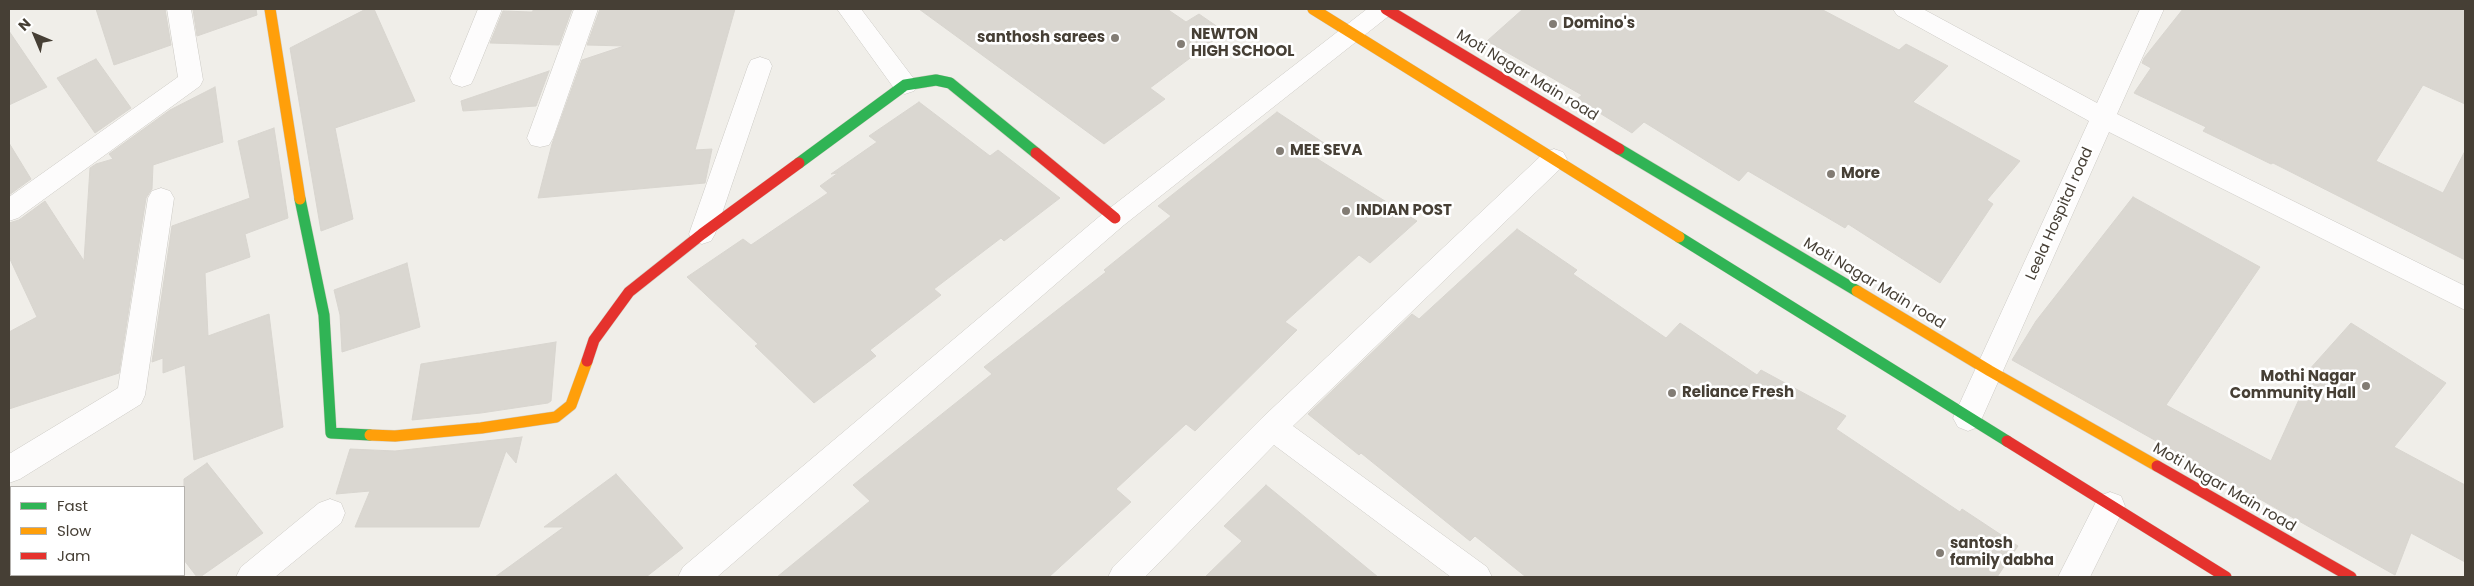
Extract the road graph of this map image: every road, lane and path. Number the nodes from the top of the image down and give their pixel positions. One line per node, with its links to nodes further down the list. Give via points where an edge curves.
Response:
1 (179, 9): 19 (street, via 191,80)
2 (270, 9): 21 (street, via 301,209 324,316 331,433 395,436 556,417 571,405 594,340 629,292)
3 (490, 9): 13 (street)
4 (586, 9): 16 (street)
5 (849, 9): 14 (street)
6 (1313, 9): 11 (street)
7 (1382, 9): 11 (street)
8 (1386, 9): 23 (street, Moti Nagar Main road)
9 (1905, 9): 15 (street)
10 (2152, 9): 15 (street, Leela Hospital road)
11 (1351, 34): 17 (street); 20 (street)
12 (760, 66): 21 (street)
13 (462, 78)
14 (905, 85): 20 (street, via 936,80 950,83); 21 (street)
15 (2102, 117): 22 (street); 23 (street, Leela Hospital road)
16 (540, 138)
17 (1554, 159): 24 (street); 25 (street)
18 (161, 198): 26 (street, via 132,394)
19 (9, 211)
20 (1115, 218): 30 (street)
21 (702, 234)
22 (2465, 299)
23 (1990, 372): 24 (street, Leela Hospital road); 35 (street, Moti Nagar Main road)
24 (1968, 418): 27 (street)
25 (1272, 427): 31 (street); 32 (street)
26 (9, 470)
27 (2110, 506): 33 (street); 34 (street)
28 (330, 514): 29 (street)
29 (252, 577)
30 (694, 577)
31 (1124, 577)
32 (1476, 577)
33 (2074, 577)
34 (2226, 577)
35 (2351, 577)

